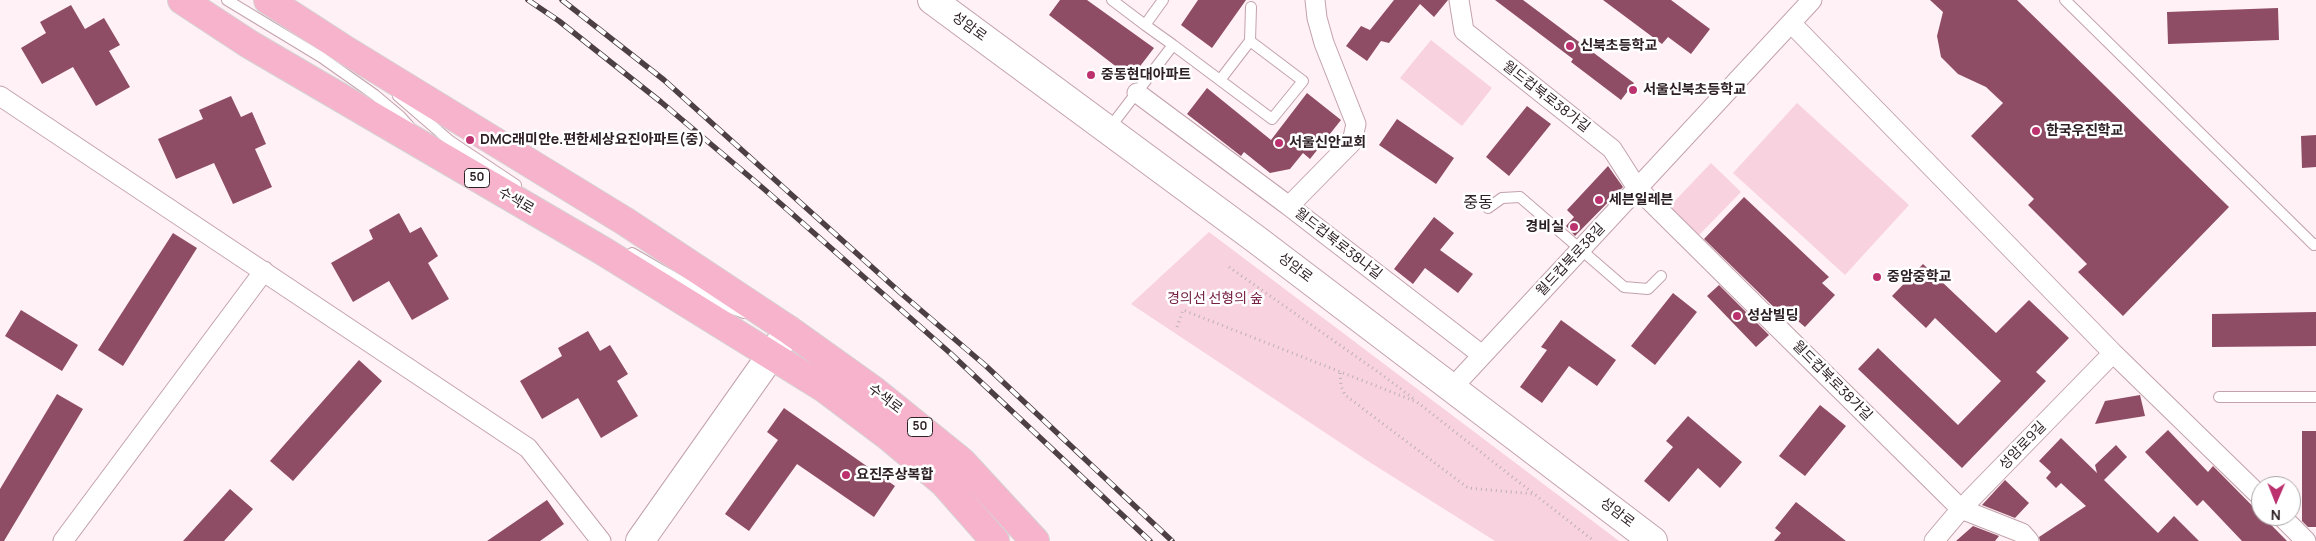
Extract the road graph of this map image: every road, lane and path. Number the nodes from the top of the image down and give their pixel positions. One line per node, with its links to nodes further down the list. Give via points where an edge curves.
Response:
1 (182, 0): 21 (main road, 수색로 / 50, via 249,44)
2 (227, 0): 21 (lane, via 321,57 375,95 400,116)
3 (268, 0): 16 (main road, 수색로 / 50)
4 (932, 0): 20 (main road, 성암로)
5 (1112, 0): 13 (lane)
6 (1164, 0): 13 (lane)
7 (1316, 0): 24 (street, 월드컵북로38나길, via 1324,43 1356,124 1352,142)
8 (1459, 0): 22 (street, 월드컵북로38가길, via 1464,31 1612,149)
9 (1812, 0): 12 (street, 월드컵북로38길)
10 (2065, 0): 26 (lane)
11 (1251, 7): 14 (lane)
12 (1791, 22): 22 (street, 월드컵북로38길); 34 (street)
13 (1145, 24): 15 (lane)
14 (1250, 41): 17 (lane); 17 (lane, via 1302,81 1272,120)
15 (1173, 45): 17 (lane); 18 (lane)
16 (347, 51): 23 (lane, via 450,141); 33 (main road, 수색로 / 50, via 626,222)
17 (1220, 80)
18 (1137, 93): 20 (lane); 24 (street)
19 (0, 96): 30 (street)
20 (1108, 130): 38 (main road, 성암로)
21 (430, 151): 35 (main road, 수색로 / 50)
22 (1637, 188): 28 (street, 월드컵북로38길); 44 (street, 월드컵북로38가길)
23 (521, 189)
24 (1289, 206): 36 (street, 월드컵북로38나길)
25 (1488, 208): 28 (lane, via 1502,198 1520,197)
26 (2316, 244)
27 (622, 247): 33 (lane, via 722,306)
28 (1581, 250): 31 (lane, via 1624,287 1648,289); 36 (street, 월드컵북로38길)
29 (1229, 267): 41 (path)
30 (264, 271): 47 (street); 48 (street, via 528,448)
31 (1661, 276)
32 (1177, 327): 37 (path, via 1183,310)
33 (790, 330): 35 (main road); 51 (main road, 수색로 / 50, via 873,390 962,462)
34 (2113, 352): 42 (street); 44 (street, 성암로9길)
35 (773, 354): 49 (main road); 50 (main road, 수색로 / 50, via 888,436 944,483)
36 (1482, 355): 38 (street, 월드컵북로38길)
37 (1340, 372): 41 (path); 43 (path, via 1345,395 1468,488)
38 (1452, 388): 53 (main road, 성암로)
39 (2219, 397): 40 (lane)
40 (2316, 397)
41 (1417, 402): 43 (path)
42 (2251, 487)
43 (1534, 494): 52 (path)
44 (1961, 509): 46 (street, via 2022,533); 54 (street, 성암로9길)
45 (2291, 526): 55 (street)
46 (2027, 540)
47 (63, 541)
48 (601, 541)
49 (640, 541)
50 (995, 541)
51 (1035, 541)
52 (1594, 541)
53 (1654, 541)
54 (1934, 541)
55 (2306, 541)

